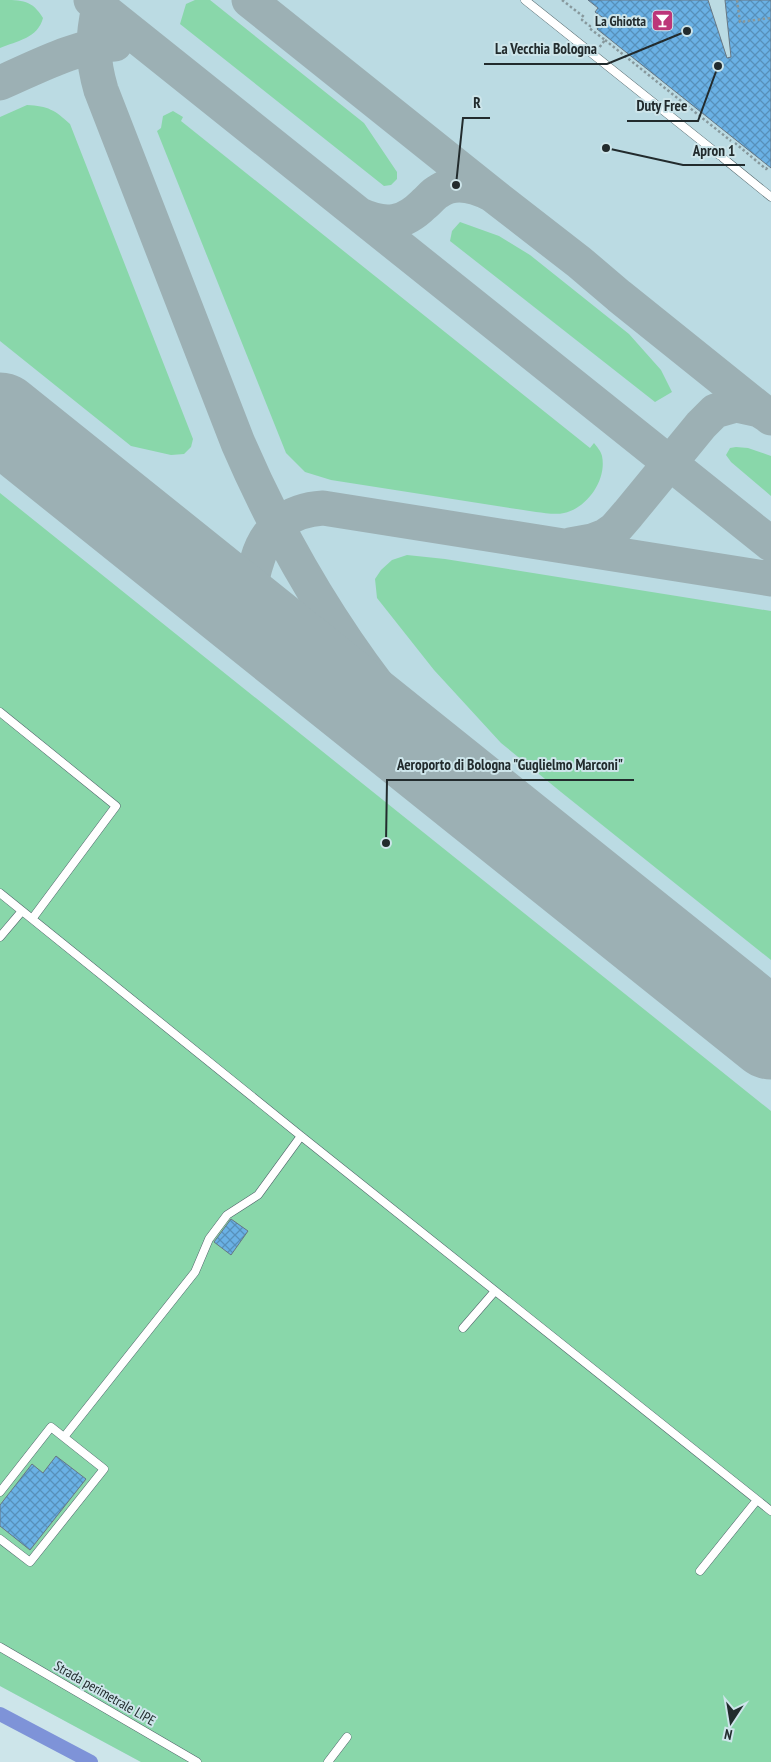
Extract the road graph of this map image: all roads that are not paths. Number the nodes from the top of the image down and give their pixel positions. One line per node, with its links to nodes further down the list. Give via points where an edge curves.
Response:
1 (525, 0): 2 (lane)
2 (771, 196)
3 (0, 712): 6 (lane, via 116,806)
4 (0, 893): 5 (lane)
5 (22, 910): 6 (lane); 7 (lane)
6 (32, 919): 8 (lane)
7 (0, 937)
8 (301, 1136): 9 (lane); 11 (lane, via 258,1195 227,1215 209,1239 195,1272)
9 (495, 1292): 10 (lane); 13 (lane)
10 (463, 1328)
11 (64, 1437): 12 (lane, via 51,1427); 15 (lane, via 104,1469 30,1562)
12 (0, 1492)
13 (756, 1500): 14 (lane); 16 (lane)
14 (771, 1511)
15 (0, 1539)
16 (700, 1571)
17 (0, 1646): 19 (lane, Strada perimetrale LIPE)
18 (346, 1737): 20 (lane)
19 (197, 1762)
20 (328, 1762)

